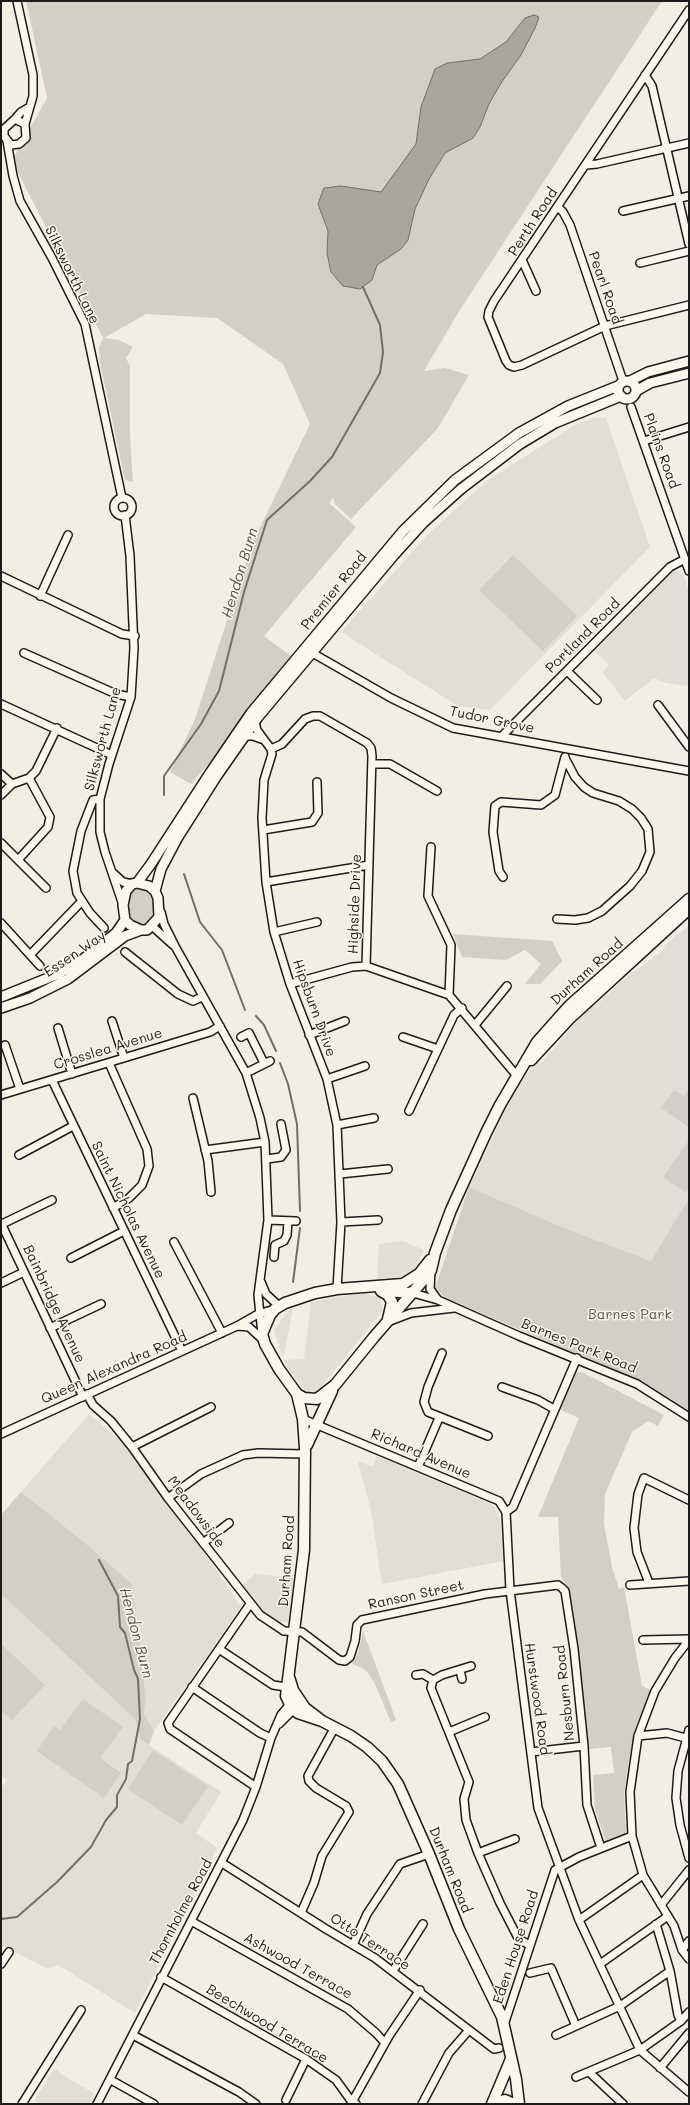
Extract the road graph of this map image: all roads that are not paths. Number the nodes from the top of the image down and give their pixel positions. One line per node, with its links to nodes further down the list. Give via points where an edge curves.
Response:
1 (16, 1): 4 (street, Silksworth Lane, via 33,75 33,96)
2 (689, 10): 3 (street, Perth Road)
3 (645, 75): 11 (street, via 652,86); 13 (street, Perth Road)
4 (28, 108): 5 (street); 7 (street, Silksworth Lane)
5 (15, 119): 6 (street); 7 (street)
6 (4, 123): 8 (street)
7 (25, 124): 10 (street, Silksworth Lane, via 26,138)
8 (4, 137): 10 (street, via 11,146); 12 (street, Silksworth Lane)
9 (689, 143): 11 (street)
10 (19, 144): 12 (street, Silksworth Lane)
11 (667, 149): 13 (street); 15 (street)
12 (12, 161): 33 (street, Silksworth Lane, via 20,201 85,324)
13 (586, 165): 16 (street, Perth Road)
14 (689, 196): 15 (street)
15 (679, 198): 17 (street); 18 (street)
16 (558, 207): 20 (street, Perth Road); 24 (street, Pearl Road, via 570,225)
17 (623, 211)
18 (689, 244)
19 (689, 251): 21 (street)
20 (523, 262): 22 (street); 24 (street, Perth Road, via 489,311 488,317 509,365 522,365)
21 (640, 263)
22 (536, 291)
23 (689, 306): 24 (street)
24 (605, 326): 27 (street, Pearl Road)
25 (689, 361): 27 (main road, Premier Road, via 648,372)
26 (689, 373): 28 (main road, via 650,383)
27 (624, 383): 28 (main road); 29 (main road); 43 (main road, Premier Road, via 568,406 519,433 455,480 403,531)
28 (636, 391): 29 (main road, Premier Road, via 630,399)
29 (621, 396): 43 (main road, Premier Road, via 555,423 520,444 461,489 423,523)
30 (631, 407): 32 (street, Plains Road)
31 (689, 427): 32 (street)
32 (644, 441): 37 (street, Plains Road)
33 (122, 498): 34 (street, Silksworth Lane, via 129,500 131,505 131,510); 34 (street, Silksworth Lane, via 117,501 114,509 117,513)
34 (125, 515): 42 (street, Silksworth Lane)
35 (68, 535): 41 (street)
36 (689, 546): 37 (street)
37 (682, 550): 38 (street, Plains Road)
38 (685, 559): 39 (street, Plains Road); 45 (street, Portland Road, via 670,567)
39 (689, 571)
40 (1, 576): 41 (street)
41 (40, 596): 42 (street, via 122,634)
42 (135, 636): 46 (street, Silksworth Lane)
43 (309, 651): 50 (main road, Premier Road); 53 (street, Tudor Grove, via 391,698 453,728); 77 (main road, Premier Road, via 251,712 151,864)
44 (24, 653): 46 (street, via 116,694)
45 (567, 671): 47 (street); 53 (street, Portland Road)
46 (130, 697): 58 (street, Silksworth Lane)
47 (598, 700)
48 (1, 704): 51 (street)
49 (658, 705): 55 (street)
50 (255, 722): 52 (main road, Premier Road); 54 (street)
51 (57, 728): 58 (street); 63 (street, via 36,772)
52 (245, 736): 54 (street); 79 (main road, Premier Road, via 178,837 161,869)
53 (502, 736): 56 (street, Tudor Grove)
54 (264, 740): 57 (street)
55 (689, 747)
56 (567, 748): 59 (street); 61 (street, Tudor Grove)
57 (271, 749): 60 (street, Highside Drive, via 282,744 305,719 320,716 367,743); 69 (street, Hipsburn Drive, via 262,798)
58 (112, 755): 68 (street, Silksworth Lane)
59 (565, 758): 75 (street, via 555,795 541,805 501,802 495,806 493,832 499,871); 85 (street, via 575,777 584,787 593,794 619,801 641,818 648,829 650,852 642,871 630,886 602,911 588,918)
60 (372, 764): 66 (street, via 390,764); 73 (street, Highside Drive)
61 (689, 771)
62 (1, 774): 65 (street)
63 (29, 778): 65 (street); 72 (street, via 50,817 48,827)
64 (318, 782): 69 (street, via 316,818 305,823)
65 (12, 784): 67 (street)
66 (437, 791)
67 (1, 795)
68 (100, 799): 74 (street, Silksworth Lane, via 100,832); 81 (street, via 93,800 81,830 73,871 77,893)
69 (263, 830): 76 (street, Hipsburn Drive)
70 (1, 843): 72 (street)
71 (431, 847): 100 (street, via 428,896 451,945)
72 (18, 860): 78 (street)
73 (369, 865): 76 (street); 97 (street, Highside Drive)
74 (112, 872): 77 (street, via 123,882); 82 (street, Silksworth Lane)
75 (503, 877)
76 (266, 882): 92 (street, Hipsburn Drive)
77 (135, 884): 79 (main road, via 144,883); 82 (main road, Premier Road, via 126,891)
78 (46, 888)
79 (155, 891): 83 (main road)
80 (689, 899): 120 (highway, Durham Road, via 551,1024 530,1051)
81 (82, 901): 90 (street); 95 (street)
82 (123, 905): 86 (main road, Premier Road)
83 (159, 906): 89 (main road, via 159,917); 93 (street, via 164,924)
84 (689, 910): 120 (highway, Durham Road, via 569,1019)
85 (557, 919)
86 (125, 920): 91 (main road, via 130,926); 101 (main road, Essen Way, via 116,933 82,960 58,974)
87 (317, 922): 92 (street)
88 (1, 923): 95 (street)
89 (152, 926): 91 (main road, via 147,930); 93 (street)
90 (104, 928)
91 (141, 930): 103 (main road, Essen Way, via 125,936 68,979 30,998)
92 (274, 932): 98 (street, Hipsburn Drive)
93 (176, 948): 102 (street)
94 (125, 952): 102 (street, via 178,994 193,1001)
95 (30, 955): 96 (street)
96 (40, 966)
97 (366, 966): 98 (street, Highside Drive, via 352,967); 100 (street)
98 (290, 984): 110 (street, Hipsburn Drive)
99 (507, 986): 107 (street)
100 (449, 995): 104 (street)
101 (1, 997)
102 (202, 997): 108 (street)
103 (1, 1008)
104 (462, 1008): 107 (street); 114 (street, via 454,1014)
105 (112, 1020): 115 (street)
106 (345, 1021): 110 (street)
107 (475, 1025): 120 (street)
108 (220, 1026): 115 (street, Crosslea Avenue, via 210,1032); 118 (street)
109 (58, 1028): 119 (street)
110 (310, 1035): 121 (street, Hipsburn Drive)
111 (241, 1037): 118 (street, via 249,1033 267,1062)
112 (403, 1037): 114 (street)
113 (6, 1045): 123 (street)
114 (438, 1049): 126 (street)
115 (124, 1058): 116 (street, Crosslea Avenue)
116 (109, 1063): 119 (street, Crosslea Avenue); 139 (street, via 147,1149 149,1166 142,1185 129,1198)
117 (365, 1066): 121 (street)
118 (246, 1073): 131 (street)
119 (72, 1074): 122 (street, Crosslea Avenue)
120 (517, 1076): 146 (highway, Durham Road, via 500,1105 460,1190)
121 (327, 1079): 129 (street, Hipsburn Drive)
122 (52, 1080): 123 (street, Crosslea Avenue); 130 (street, Saint Nicholas Avenue)
123 (20, 1089): 124 (street, Crosslea Avenue)
124 (1, 1095)
125 (193, 1098): 132 (street)
126 (409, 1111)
127 (374, 1118): 129 (street)
128 (282, 1124): 134 (street, via 286,1150 281,1157)
129 (337, 1125): 136 (street, Hipsburn Drive)
130 (73, 1126): 133 (street); 139 (street, Saint Nicholas Avenue)
131 (265, 1142): 132 (street); 134 (street)
132 (205, 1150): 137 (street)
133 (19, 1155)
134 (267, 1159): 140 (street)
135 (388, 1169): 136 (street)
136 (340, 1174): 142 (street, Hipsburn Drive)
137 (210, 1192)
138 (52, 1200): 143 (street)
139 (113, 1208): 144 (street, Saint Nicholas Avenue)
140 (268, 1220): 147 (street, via 292,1221 284,1241 274,1245); 151 (street)
141 (378, 1220): 142 (street)
142 (341, 1222): 154 (street, Hipsburn Drive)
143 (1, 1224): 150 (street, Bainbridge Avenue)
144 (124, 1231): 148 (street); 167 (street, Saint Nicholas Avenue)
145 (174, 1242): 165 (street)
146 (435, 1253): 149 (highway, Durham Road); 153 (highway, Durham Road, via 419,1274 403,1284)
147 (274, 1257)
148 (71, 1258)
149 (431, 1270): 156 (highway, Durham Road); 157 (street, via 430,1289)
150 (24, 1272): 152 (street); 164 (street, Bainbridge Avenue)
151 (260, 1282): 159 (street); 161 (street)
152 (1, 1283)
153 (364, 1288): 154 (highway, Durham Road); 155 (highway, Durham Road)
154 (337, 1289): 159 (highway, Durham Road, via 313,1293)
155 (378, 1290): 156 (highway, Durham Road); 162 (highway, Durham Road, via 388,1295 392,1302)
156 (413, 1293): 157 (street, Barnes Park Road); 162 (highway, Durham Road)
157 (438, 1300): 160 (street, Barnes Park Road)
158 (101, 1304): 164 (street)
159 (277, 1308): 161 (street, Queen Alexandra Road); 166 (highway, via 267,1319)
160 (456, 1308): 162 (street, via 411,1313); 169 (street, Barnes Park Road)
161 (258, 1314): 163 (street, Queen Alexandra Road); 166 (street)
162 (387, 1322): 170 (highway, Durham Road)
163 (237, 1326): 165 (street, Queen Alexandra Road); 166 (street, via 249,1327)
164 (50, 1328): 173 (street, Bainbridge Avenue)
165 (222, 1333): 167 (street, Queen Alexandra Road)
166 (262, 1336): 172 (highway, Durham Road, via 279,1369)
167 (182, 1351): 173 (street, Queen Alexandra Road)
168 (442, 1354): 177 (street, via 424,1402 428,1412)
169 (577, 1358): 175 (street); 176 (street, Barnes Park Road, via 637,1384)
170 (335, 1386): 172 (highway, Durham Road, via 317,1399 304,1398); 179 (highway, Durham Road)
171 (502, 1387): 175 (street, via 538,1400)
172 (297, 1394): 178 (highway, Durham Road)
173 (85, 1396): 180 (street, Queen Alexandra Road); 182 (street, Meadowside)
174 (211, 1407): 182 (street)
175 (554, 1409): 187 (street, via 513,1507)
176 (689, 1417)
177 (439, 1418): 181 (street); 184 (street)
178 (303, 1419): 179 (street, Richard Avenue); 183 (highway, Durham Road)
179 (316, 1424): 183 (highway, Durham Road); 184 (street, Richard Avenue)
180 (1, 1434)
181 (488, 1436)
182 (132, 1446): 185 (street, Meadowside)
183 (305, 1451): 185 (street, via 243,1455 201,1474); 195 (highway, Durham Road, via 304,1550)
184 (418, 1467): 187 (street, Richard Avenue, via 499,1501)
185 (168, 1498): 189 (street, Meadowside)
186 (689, 1500): 191 (street, via 644,1478 638,1494 634,1528 637,1552)
187 (506, 1512): 193 (street, Hurstwood Road)
188 (229, 1523): 189 (street)
189 (203, 1543): 194 (street, Meadowside)
190 (689, 1581): 191 (street)
191 (648, 1583): 192 (street)
192 (630, 1584)
193 (510, 1590): 195 (street, Ranson Street, via 362,1620 357,1625 353,1650 345,1661 302,1632); 217 (street, Nesburn Road, via 558,1585 565,1591); 218 (street, Hurstwood Road)
194 (250, 1604): 195 (street, Meadowside, via 278,1628); 198 (street)
195 (295, 1631): 201 (highway, Durham Road)
196 (689, 1639): 197 (street); 214 (street, via 655,1691)
197 (643, 1640)
198 (219, 1649): 205 (street); 206 (street, via 273,1685)
199 (471, 1666): 200 (street)
200 (460, 1670): 203 (street); 204 (street)
201 (289, 1675): 206 (highway, Durham Road); 207 (highway, Durham Road)
202 (416, 1675): 203 (street, via 423,1674)
203 (433, 1680): 213 (street, via 431,1688)
204 (462, 1680)
205 (192, 1687): 215 (street, via 260,1734); 219 (street, via 168,1723 170,1729)
206 (286, 1687): 208 (highway, Durham Road)
207 (296, 1694): 208 (street, via 297,1703); 210 (highway, Durham Road, via 305,1708)
208 (292, 1707): 210 (highway, Durham Road, via 301,1716); 215 (street, Thornholme Road, via 276,1727)
209 (485, 1717): 213 (street)
210 (322, 1721): 211 (highway, Durham Road)
211 (335, 1727): 224 (highway, Durham Road, via 363,1744 387,1768 402,1793); 231 (street, via 308,1776 316,1788 346,1806 349,1812 322,1856)
212 (689, 1730): 216 (street)
213 (449, 1732): 223 (street, via 469,1782 464,1799 466,1820)
214 (638, 1736): 216 (street, via 666,1733); 220 (street, via 630,1792)
215 (271, 1738): 219 (street, Thornholme Road)
216 (688, 1739): 225 (street, via 678,1771 676,1798)
217 (584, 1746): 218 (street); 222 (street, Nesburn Road, via 587,1805)
218 (531, 1752): 227 (street, Hurstwood Road, via 538,1808)
219 (256, 1787): 226 (street, Thornholme Road)
220 (632, 1836): 222 (street); 229 (street)
221 (515, 1839): 223 (street)
222 (601, 1848): 227 (street)
223 (478, 1853): 239 (street, via 517,1936)
224 (430, 1854): 238 (street, via 400,1864 367,1914); 253 (highway, Durham Road, via 456,1923 499,2009)
225 (689, 1858)
226 (222, 1863): 231 (street, Otto Terrace); 234 (street, Thornholme Road)
227 (559, 1867): 233 (street, Hurstwood Road); 239 (street, Eden House Road, via 552,1876)
228 (689, 1870): 230 (street)
229 (643, 1875): 230 (street); 233 (street)
230 (661, 1905): 232 (street)
231 (301, 1913): 238 (street, Otto Terrace)
232 (668, 1916): 236 (street); 240 (street, via 678,1935)
233 (579, 1920): 244 (street, Hurstwood Road)
234 (191, 1921): 248 (street, Thornholme Road); 259 (street, Ashwood Terrace, via 348,2009)
235 (423, 1924): 245 (street)
236 (656, 1924): 244 (street); 246 (street)
237 (689, 1941): 240 (street)
238 (353, 1945): 245 (street, Otto Terrace)
239 (530, 1945): 253 (street, Eden House Road)
240 (682, 1950): 242 (street)
241 (9, 1952): 243 (street)
242 (689, 1959)
243 (1, 1964)
244 (600, 1964): 250 (street, Hurstwood Road)
245 (393, 1971): 249 (street, Otto Terrace)
246 (670, 1971): 250 (street); 252 (street, via 678,2014)
247 (530, 1973): 254 (street, via 552,1968)
248 (161, 1977): 257 (street, Thornholme Road); 262 (street, Beechwood Terrace)
249 (420, 1990): 255 (street, Otto Terrace); 259 (street)
250 (620, 2006): 254 (street); 261 (street, Hurstwood Road)
251 (81, 2010): 271 (street)
252 (686, 2018): 261 (street)
253 (504, 2025): 263 (highway, Durham Road)
254 (576, 2026): 258 (street)
255 (469, 2030): 260 (street, Otto Terrace, via 494,2049); 275 (street, via 449,2053)
256 (689, 2033): 264 (street)
257 (133, 2034): 267 (street, Thornholme Road); 274 (street, via 239,2092)
258 (556, 2035)
259 (385, 2043): 270 (street)
260 (499, 2048)
261 (640, 2050): 264 (street); 265 (street)
262 (306, 2059): 269 (street); 270 (street, Beechwood Terrace, via 336,2080)
263 (511, 2059): 276 (highway); 278 (highway, Durham Road)
264 (660, 2068): 268 (street)
265 (589, 2072): 266 (street); 279 (street)
266 (576, 2077)
267 (111, 2080): 272 (street, Thornholme Road); 273 (street)
268 (689, 2092)
269 (286, 2100)
270 (353, 2103)
271 (22, 2104)
272 (97, 2104)
273 (154, 2104)
274 (256, 2104)
275 (422, 2104)
276 (493, 2104): 277 (highway, via 504,2100)
277 (514, 2104)
278 (519, 2104)
279 (623, 2104)

